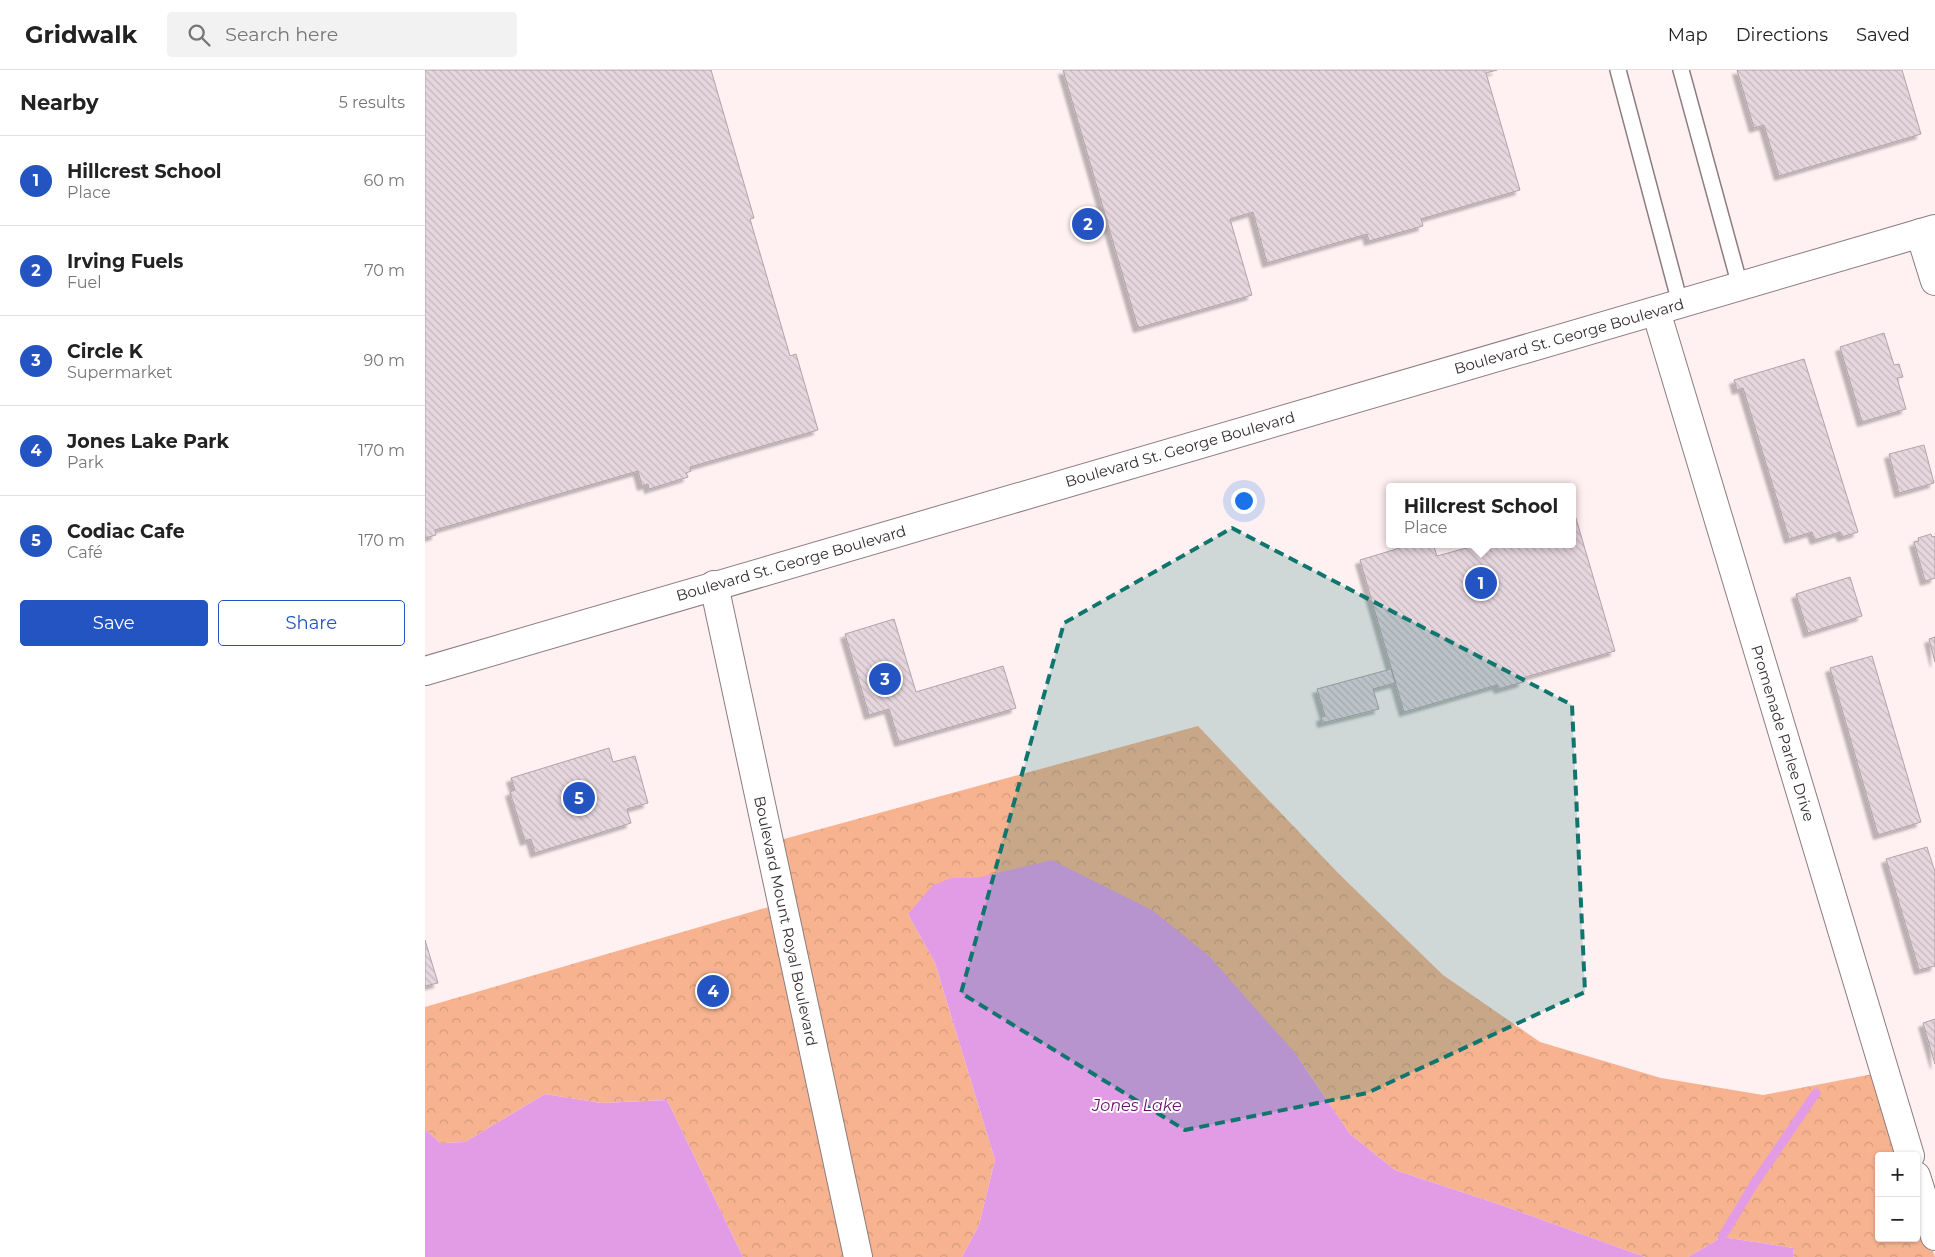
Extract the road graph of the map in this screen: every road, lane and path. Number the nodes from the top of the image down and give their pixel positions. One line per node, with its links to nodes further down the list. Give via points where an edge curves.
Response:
1 (1618, 70): 6 (lane)
2 (1681, 70): 5 (lane)
3 (1928, 231): 4 (street); 5 (street, Boulevard St. George Boulevard)
4 (1935, 281)
5 (1740, 286): 6 (street, Boulevard St. George Boulevard)
6 (1668, 307): 7 (street, Boulevard St. George Boulevard); 9 (street, Promenade Parlee Drive)
7 (714, 585): 8 (street, Boulevard St. George Boulevard); 12 (street, Boulevard Mount Royal Boulevard)
8 (425, 671)
9 (1914, 1152)
10 (1920, 1172): 11 (street, Promenade Parlee Drive)
11 (1935, 1236)
12 (858, 1257)

